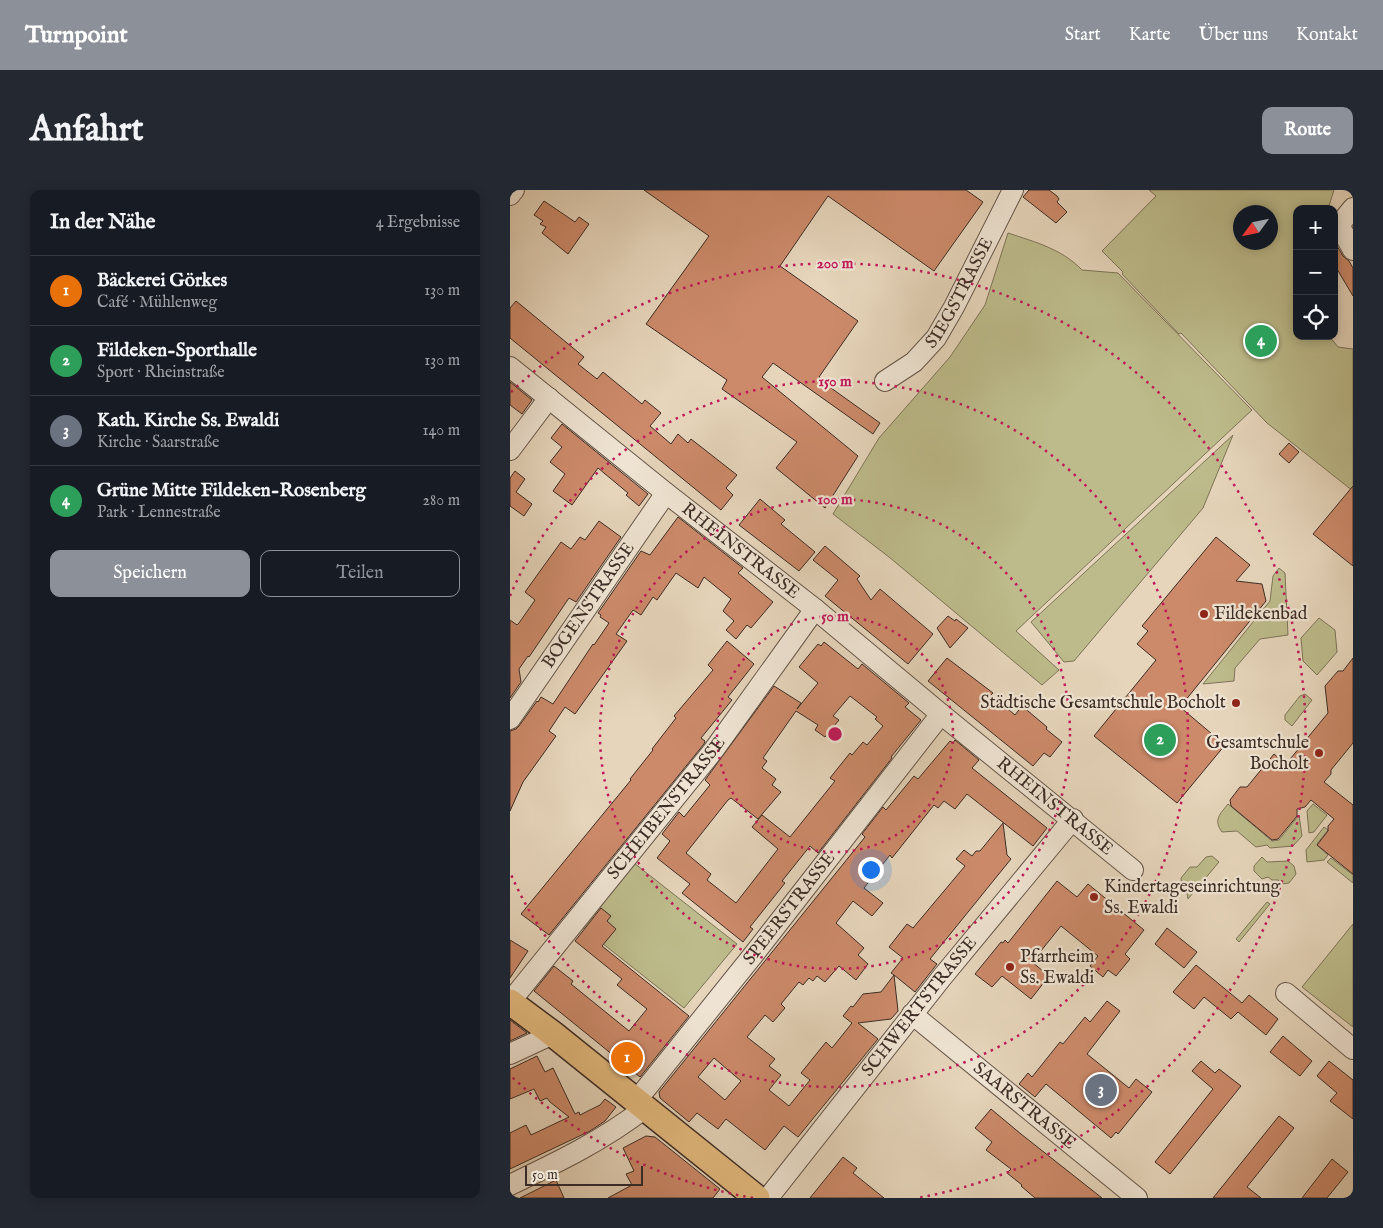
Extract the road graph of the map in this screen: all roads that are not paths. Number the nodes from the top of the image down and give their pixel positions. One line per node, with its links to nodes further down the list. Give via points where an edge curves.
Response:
1 (514, 190): 3 (street)
2 (1013, 190): 7 (street, SIEGSTRASSE, via 936,338 914,362)
3 (510, 195)
4 (1353, 208): 5 (street, via 1338,225)
5 (1353, 250)
6 (510, 367): 8 (street, RHEINSTRASSE)
7 (885, 381)
8 (550, 398): 9 (street); 10 (street, RHEINSTRASSE)
9 (510, 450)
10 (666, 492): 11 (street, RHEINSTRASSE); 13 (street, BOGENSTRASSE)
11 (815, 609): 12 (street, RHEINSTRASSE); 17 (street, SCHEIBENSTRASSE, via 714,751)
12 (941, 714): 14 (street, RHEINSTRASSE); 22 (street, SPEERSTRASSE)
13 (510, 719)
14 (1073, 819): 15 (street, RHEINSTRASSE); 18 (street, SCHWERTSTRASSE)
15 (1134, 870)
16 (1286, 994): 20 (street)
17 (510, 1002): 19 (main road)
18 (912, 1014): 25 (street, SCHWERTSTRASSE); 26 (street, SAARSTRASSE)
19 (553, 1034): 21 (street); 22 (main road)
20 (1353, 1049)
21 (510, 1054)
22 (641, 1105): 23 (street, SPEERSTRASSE, via 617,1129); 24 (main road)
23 (510, 1185)
24 (757, 1198)
25 (768, 1198)
26 (1137, 1198)

